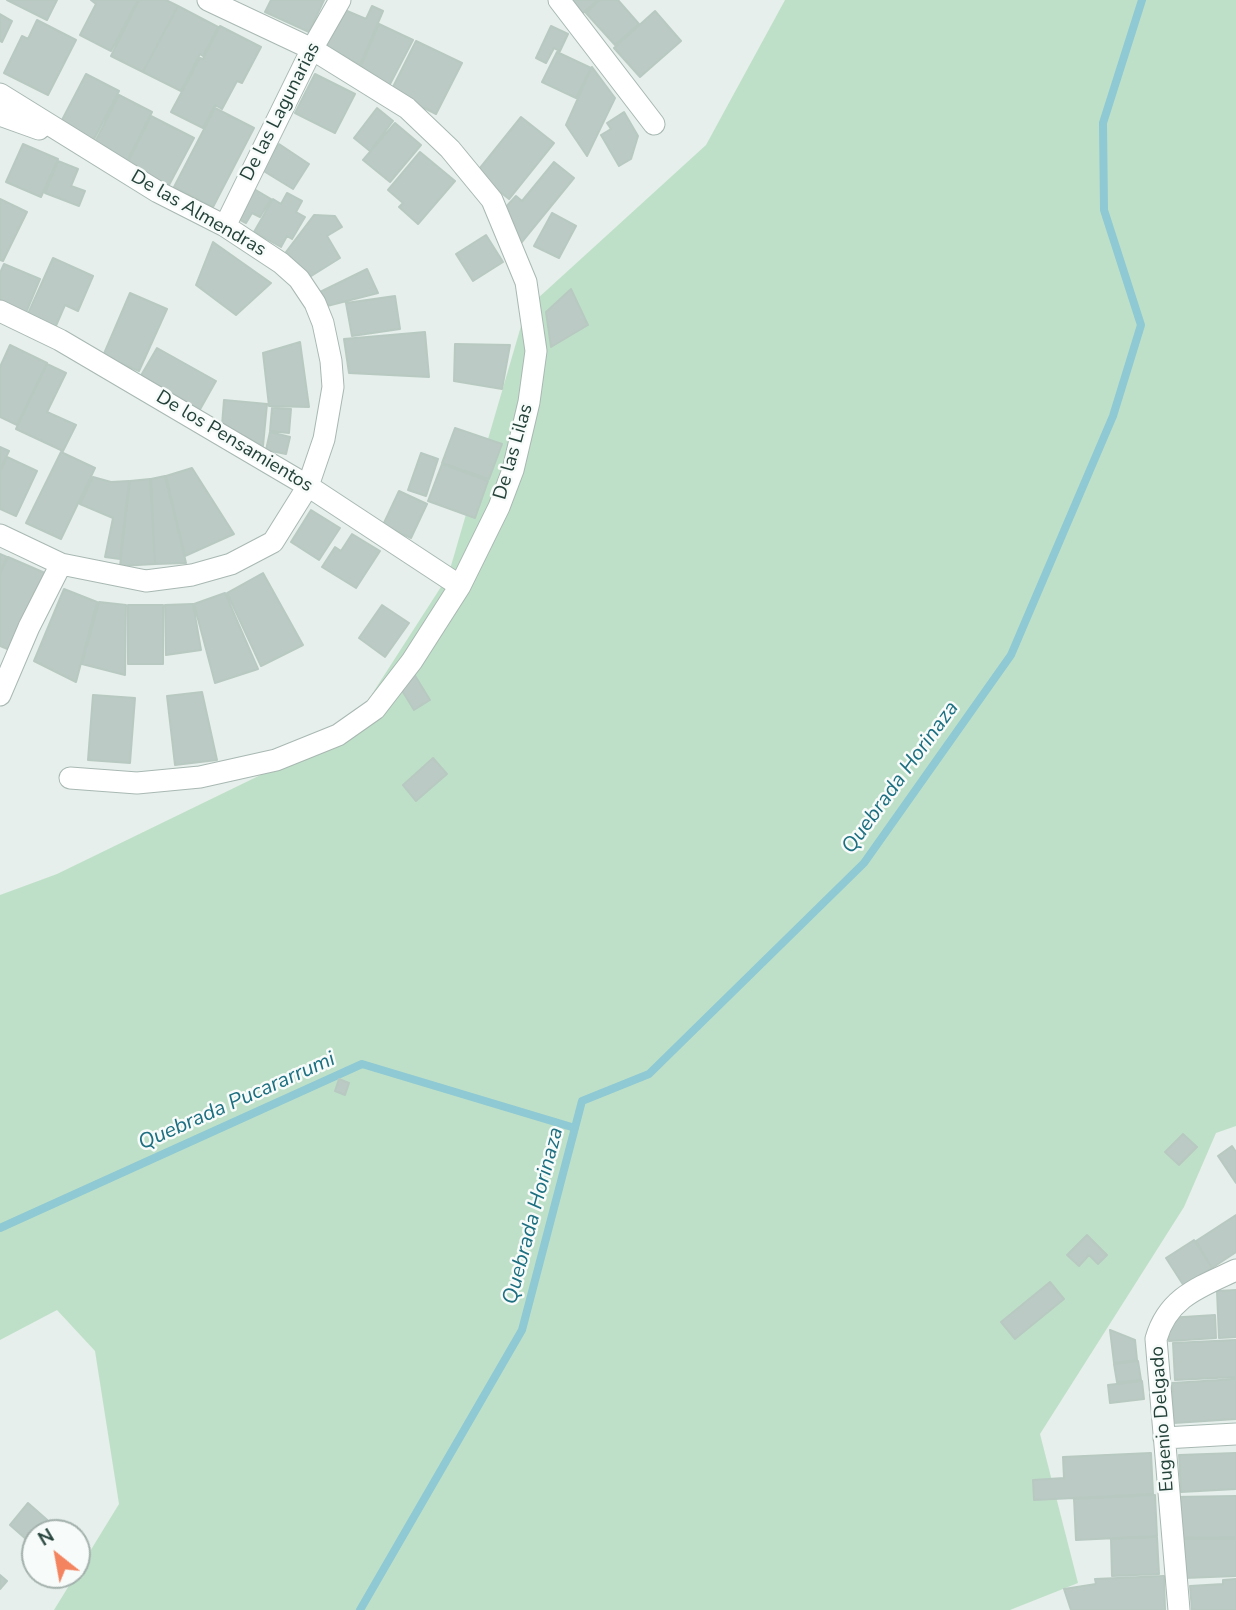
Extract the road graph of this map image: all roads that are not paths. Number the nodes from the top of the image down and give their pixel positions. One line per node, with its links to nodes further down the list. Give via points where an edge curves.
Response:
1 (208, 0): 4 (street, De las Lilas)
2 (340, 0): 4 (street, De las Lagunarias)
3 (559, 0): 7 (street)
4 (312, 49): 9 (street, De las Lagunarias); 14 (street, De las Lilas, via 407,108 450,149 492,200 526,282 537,351 529,402 513,470)
5 (0, 94): 8 (street, De las Almendras)
6 (0, 115): 8 (street)
7 (654, 124)
8 (77, 143): 9 (street, De las Almendras)
9 (225, 226): 11 (street, De las Almendras, via 299,279 323,323 333,387 324,439)
10 (0, 311): 11 (street, De los Pensamientos, via 60,340)
11 (308, 486): 13 (street, De las Almendras, via 273,542 231,564 146,581); 14 (street, De los Pensamientos)
12 (0, 535): 13 (street, De las Almendras)
13 (61, 564): 15 (street)
14 (460, 586): 16 (street, De las Lilas, via 412,662 375,709 338,735 276,760 200,777 137,783)
15 (0, 695)
16 (70, 778)
17 (1236, 1270): 19 (street, Eugenio Delgado, via 1190,1291 1162,1320 1156,1339)
18 (1236, 1434): 19 (street)
19 (1164, 1438): 20 (street, Eugenio Delgado)
20 (1179, 1610)

